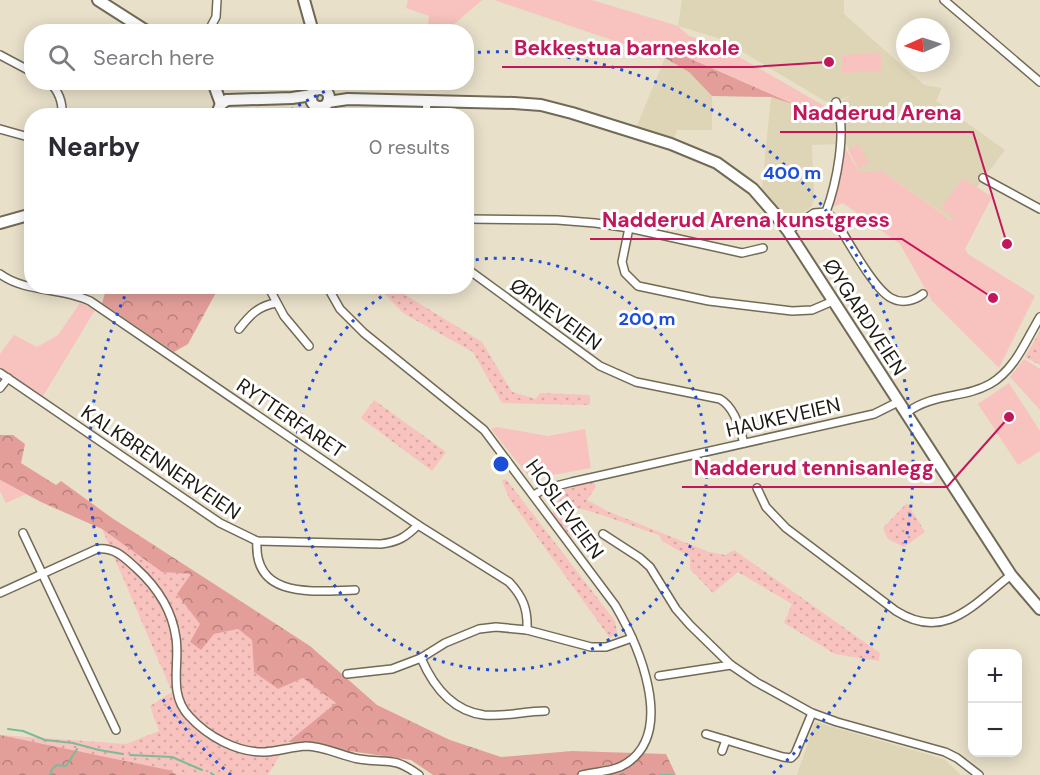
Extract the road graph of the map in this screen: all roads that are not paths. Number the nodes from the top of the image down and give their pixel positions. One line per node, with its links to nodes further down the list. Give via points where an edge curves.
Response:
1 (98, 0): 5 (street)
2 (217, 0): 6 (street)
3 (304, 0): 7 (street)
4 (944, 0): 10 (street)
5 (136, 24)
6 (212, 24)
7 (311, 24)
8 (0, 55): 9 (street)
9 (24, 68)
10 (1040, 82)
11 (56, 90): 17 (street)
12 (217, 90): 15 (street)
13 (319, 98): 14 (street, ØYGARDVEIEN); 15 (street, ØYGARDVEIEN)
14 (428, 101): 19 (street); 29 (street, ØYGARDVEIEN, via 547,106 689,150 743,180)
15 (224, 102): 18 (street)
16 (836, 102): 24 (street, via 840,124 838,163)
17 (61, 108)
18 (221, 108)
19 (427, 108)
20 (0, 129): 21 (street)
21 (24, 136)
22 (983, 178): 23 (street)
23 (1040, 209)
24 (826, 212): 29 (street, via 814,213); 37 (street, via 880,289 899,301 910,301)
25 (24, 216): 27 (street)
26 (474, 219): 28 (street, via 557,220)
27 (0, 223)
28 (629, 228): 30 (street, via 742,253); 38 (street, via 622,262 625,273 638,286 709,301 792,311 812,310)
29 (788, 231): 38 (street, ØYGARDVEIEN)
30 (763, 248)
31 (0, 274): 33 (street, RYTTERFARET)
32 (474, 274): 48 (street, ØRNEVEIEN, via 600,366 636,382 720,399 737,421)
33 (24, 285)
34 (70, 294): 51 (street, RYTTERFARET, via 90,301)
35 (272, 294): 39 (street)
36 (332, 294): 50 (street, HOSLEVEIEN, via 340,309 364,333 484,430)
37 (923, 294)
38 (833, 301): 46 (street, ØYGARDVEIEN)
39 (276, 303): 41 (street, via 253,312); 42 (street)
40 (1040, 317): 47 (street, via 1012,364 996,380 981,388 923,402)
41 (239, 329)
42 (309, 346)
43 (0, 373): 44 (street, KALKBRENNERVEIEN)
44 (8, 378): 45 (street); 54 (street, KALKBRENNERVEIEN, via 220,523)
45 (0, 388)
46 (898, 402): 47 (street, ØYGARDVEIEN); 48 (street, HAUKEVEIEN, via 874,414)
47 (906, 413): 56 (street, ØYGARDVEIEN)
48 (744, 443): 50 (street, HAUKEVEIEN, via 572,482)
49 (757, 488): 56 (street, via 766,507 786,528 916,622 948,621)
50 (534, 495): 61 (street, HOSLEVEIEN, via 615,605)
51 (418, 525): 54 (street, KALKBRENNERVEIEN, via 398,541 381,544); 60 (street, RYTTERFARET, via 509,582 526,608)
52 (23, 533): 55 (street)
53 (603, 534): 63 (street, via 650,567 676,609)
54 (257, 541): 57 (street, via 261,568 284,588)
55 (43, 574): 58 (street); 68 (street); 72 (street, via 107,548 134,566 158,591 173,621 178,655 177,692 182,708 200,727 225,742 265,752 307,746 322,748 361,759 392,760)
56 (1011, 575): 59 (street, ØYGARDVEIEN)
57 (355, 590)
58 (0, 594)
59 (1040, 609)
60 (527, 630): 61 (street, via 591,647 606,648); 62 (street, via 479,629)
61 (632, 639): 73 (street, HOSLEVEIEN, via 647,683 648,732 640,750 625,765)
62 (421, 658): 64 (street, via 392,669); 66 (street, via 440,692 465,709 484,715)
63 (731, 665): 65 (street); 67 (street)
64 (347, 674)
65 (659, 676)
66 (545, 711)
67 (812, 713): 70 (street, via 791,758); 74 (street, via 945,752)
68 (116, 730)
69 (706, 734): 70 (street)
70 (726, 740): 71 (street)
71 (723, 751)
72 (419, 775)
73 (582, 775)
74 (979, 775)

